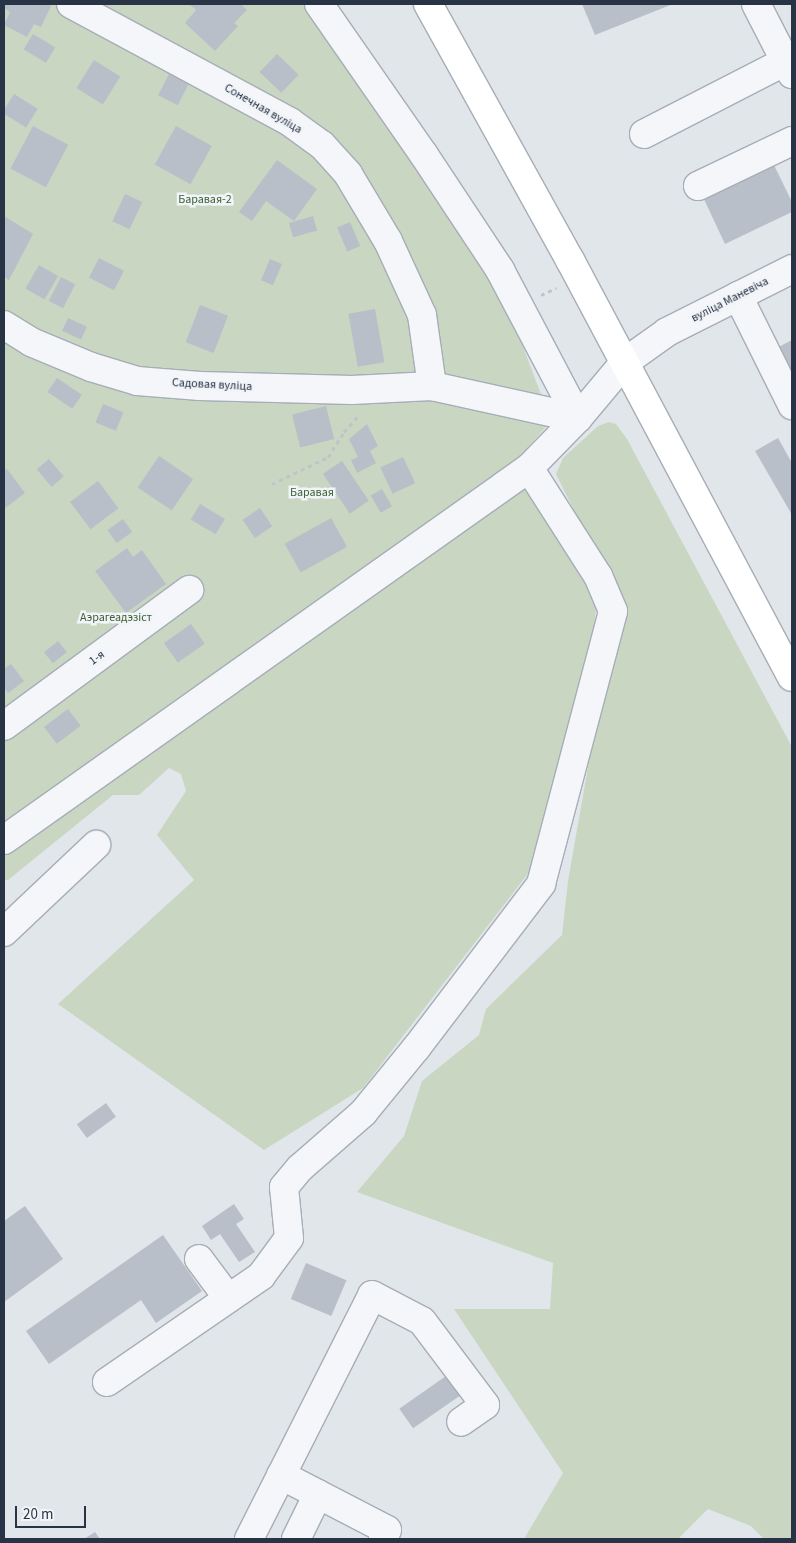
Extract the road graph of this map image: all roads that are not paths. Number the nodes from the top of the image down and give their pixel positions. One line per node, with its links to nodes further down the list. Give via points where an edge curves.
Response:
1 (71, 4): 13 (street, Сонечная вуліца, via 290,122 322,145 348,174 388,241 422,315)
2 (319, 4): 15 (street, via 500,270)
3 (428, 4): 12 (main road)
4 (756, 4): 5 (street)
5 (789, 68): 6 (street)
6 (644, 134)
7 (792, 141): 8 (street)
8 (698, 186)
9 (792, 269): 10 (street, вуліца Маневіча)
10 (738, 296): 12 (street, вуліца Маневіча, via 667,332); 14 (street)
11 (4, 325): 13 (street, Садовая вуліца, via 32,342 91,367 137,381 352,390)
12 (625, 362): 15 (street, вуліца Маневіча); 18 (main road)
13 (432, 386): 15 (street, Садовая вуліца)
14 (792, 405)
15 (578, 418): 16 (street, вуліца Маневіча)
16 (530, 468): 20 (street, вуліца Маневіча); 24 (street, via 598,576 613,611 541,884 363,1113 300,1168 284,1187 288,1238 261,1276)
17 (189, 590): 19 (street, 1-я)
18 (792, 677)
19 (4, 726)
20 (4, 840)
21 (96, 845): 22 (street)
22 (4, 932)
23 (200, 1259): 24 (street)
24 (228, 1298): 25 (street)
25 (107, 1382)
26 (461, 1422): 27 (street, via 485,1405 422,1321 372,1296)
27 (281, 1475): 28 (street); 29 (street)
28 (318, 1494): 30 (street); 31 (street, via 387,1530)
29 (249, 1539)
30 (296, 1539)
31 (382, 1539)

